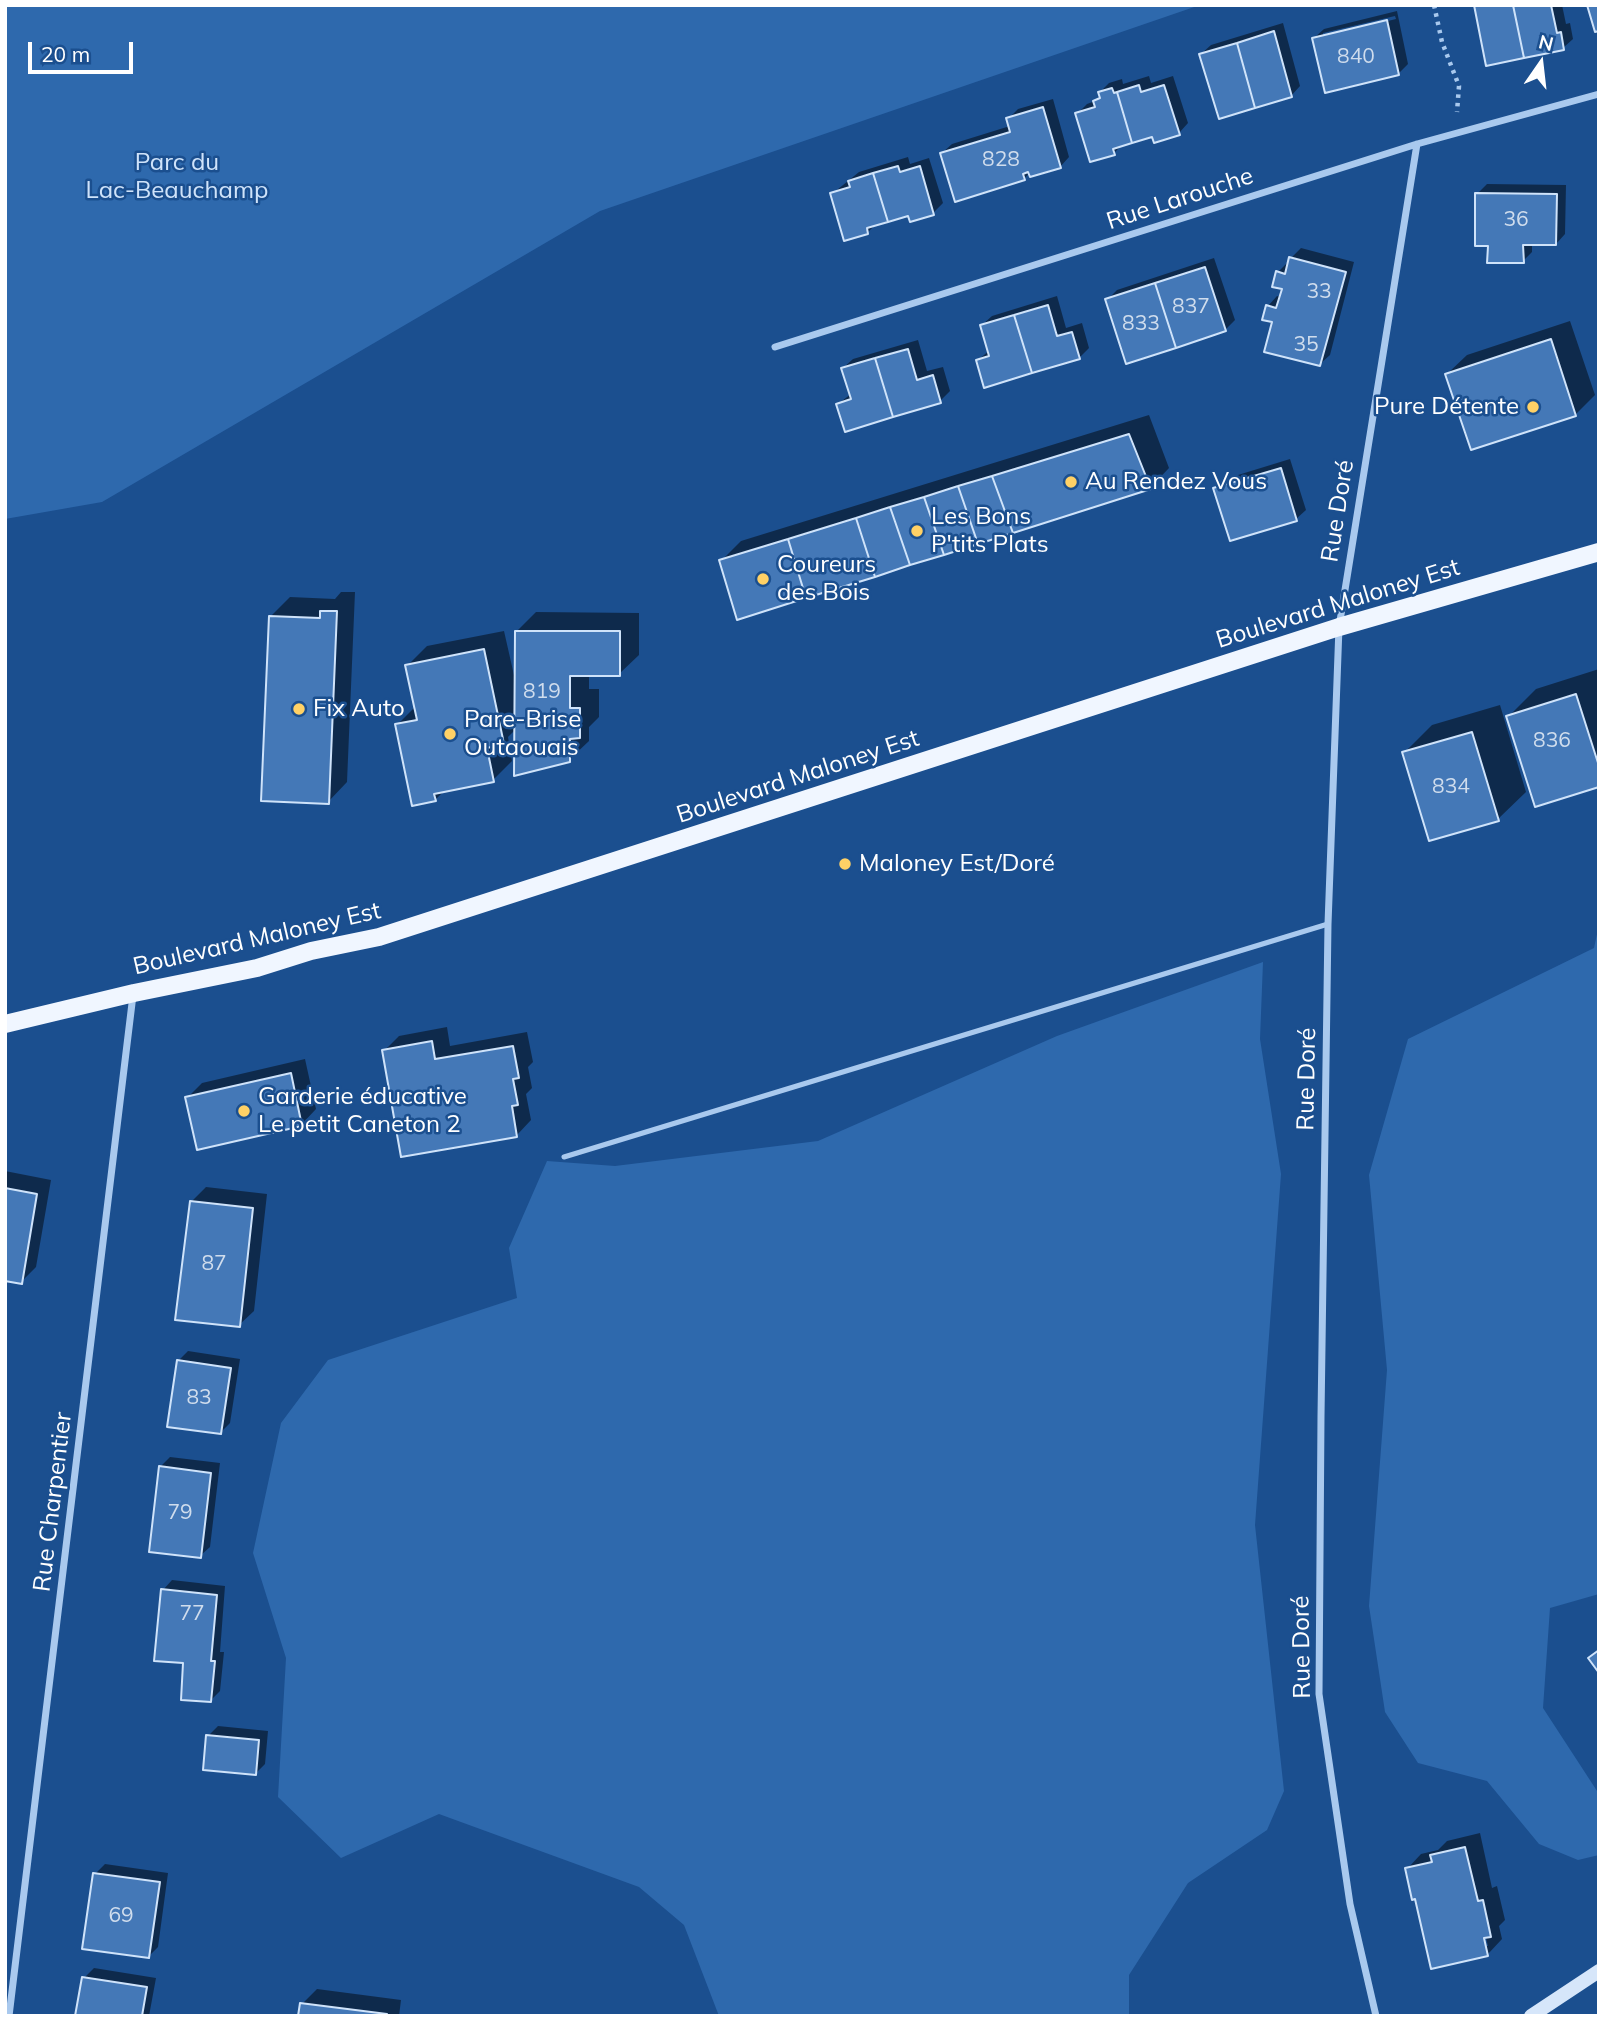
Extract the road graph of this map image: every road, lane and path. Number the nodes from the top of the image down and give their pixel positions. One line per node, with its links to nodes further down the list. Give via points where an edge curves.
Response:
1 (1434, 5): 3 (path, via 1459,86)
2 (1599, 94): 3 (street, Rue Larouche)
3 (1457, 134): 4 (street, Rue Larouche)
4 (1417, 144): 5 (street, Rue Larouche); 7 (street, Rue Doré)
5 (775, 347)
6 (1599, 552): 7 (main road, Boulevard Maloney Est)
7 (1339, 627): 8 (street, Rue Doré); 9 (main road, Boulevard Maloney Est, via 379,937)
8 (1328, 924): 11 (lane); 14 (street, Rue Doré, via 1320,1694 1350,1905)
9 (134, 993): 10 (main road, Boulevard Maloney Est); 13 (street, Rue Charpentier)
10 (5, 1024)
11 (564, 1157)
12 (1599, 1971): 15 (street)
13 (9, 2016)
14 (1376, 2016)
15 (1531, 2016)

